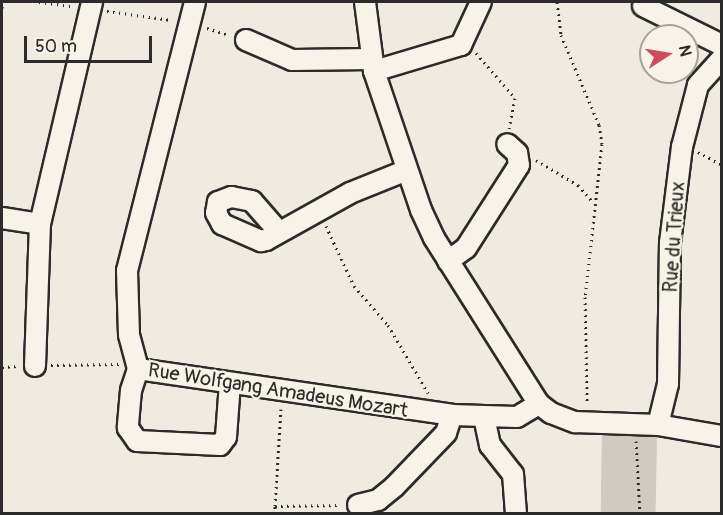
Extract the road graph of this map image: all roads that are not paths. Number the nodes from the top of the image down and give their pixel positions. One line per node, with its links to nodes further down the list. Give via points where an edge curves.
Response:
1 (195, 2): 17 (street, Rue Wolfgang Amadeus Mozart, via 127,271 127,312)
2 (365, 2): 9 (street)
3 (481, 2): 9 (street, via 466,41 456,48)
4 (91, 5): 13 (street)
5 (643, 6): 7 (street)
6 (246, 40): 9 (street, via 292,60)
7 (722, 45)
8 (722, 58): 22 (street, Rue du Trieux, via 698,85 682,147 670,243 669,384)
9 (373, 65): 11 (street)
10 (512, 149): 15 (street, via 519,165 478,232 466,248)
11 (407, 170): 14 (street); 15 (street, via 421,210)
12 (2, 218): 13 (street)
13 (40, 224): 16 (street)
14 (279, 232)
15 (448, 261): 19 (street)
16 (34, 366)
17 (136, 366): 18 (street, Rue Wolfgang Amadeus Mozart); 18 (street, via 128,428 137,441 220,445 226,437)
18 (230, 383): 20 (street, Rue Wolfgang Amadeus Mozart)
19 (539, 404): 21 (street, Rue Wolfgang Amadeus Mozart, via 518,417); 22 (street, via 564,419 585,424)
20 (452, 415): 21 (street, Rue Wolfgang Amadeus Mozart); 24 (street, via 446,433 394,488)
21 (484, 417): 25 (street, via 490,445 513,474)
22 (658, 425): 23 (street)
23 (722, 436)
24 (362, 505)
25 (516, 513)

